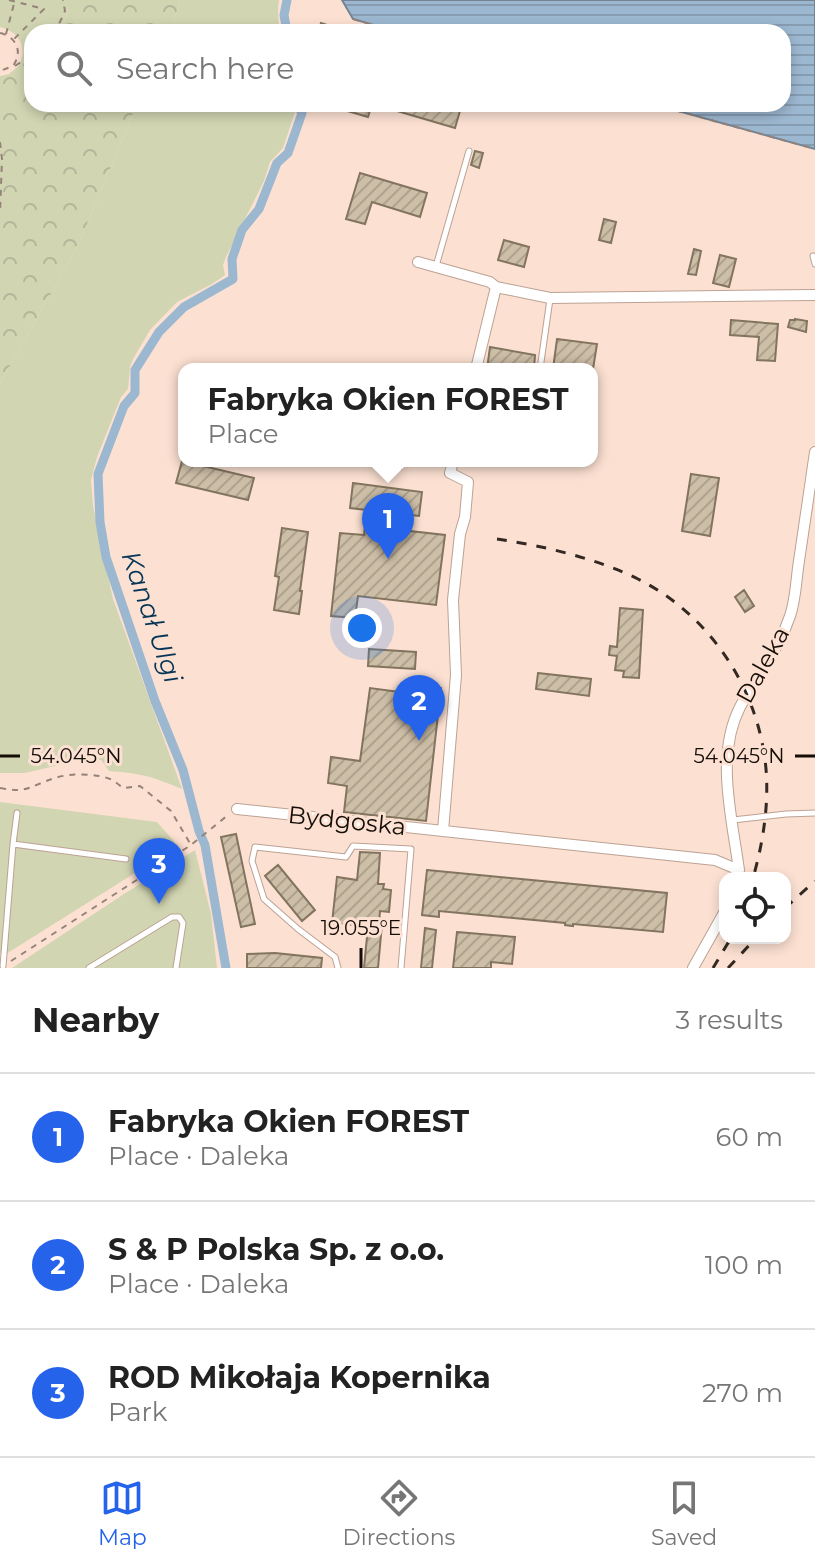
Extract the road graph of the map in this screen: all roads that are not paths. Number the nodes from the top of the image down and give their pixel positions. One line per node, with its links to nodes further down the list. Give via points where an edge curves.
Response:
1 (469, 151): 5 (lane)
2 (813, 256): 4 (lane)
3 (418, 262): 5 (street)
4 (815, 264)
5 (436, 267): 6 (street)
6 (496, 287): 8 (street); 9 (street)
7 (815, 295): 8 (street)
8 (550, 298): 10 (lane)
9 (477, 363)
10 (541, 363)
11 (815, 452): 16 (street, Daleka, via 791,612 729,738 727,780)
12 (452, 467): 17 (street, via 450,473 468,482 453,600 456,675)
13 (237, 809): 17 (street, Bydgoska)
14 (17, 813): 18 (lane)
15 (815, 813): 16 (lane)
16 (733, 820): 21 (street, Daleka)
17 (443, 831): 20 (street, Bydgoska, via 715,860)
18 (13, 844): 19 (lane); 23 (lane)
19 (126, 859)
20 (735, 872)
21 (738, 872)
22 (719, 922): 28 (street)
23 (3, 966)
24 (90, 968): 25 (lane, via 179,917 183,923)
25 (176, 968)
26 (338, 968): 27 (lane, via 335,957 264,899 252,861 255,847 346,857 353,846 411,849)
27 (401, 968)
28 (693, 968)

